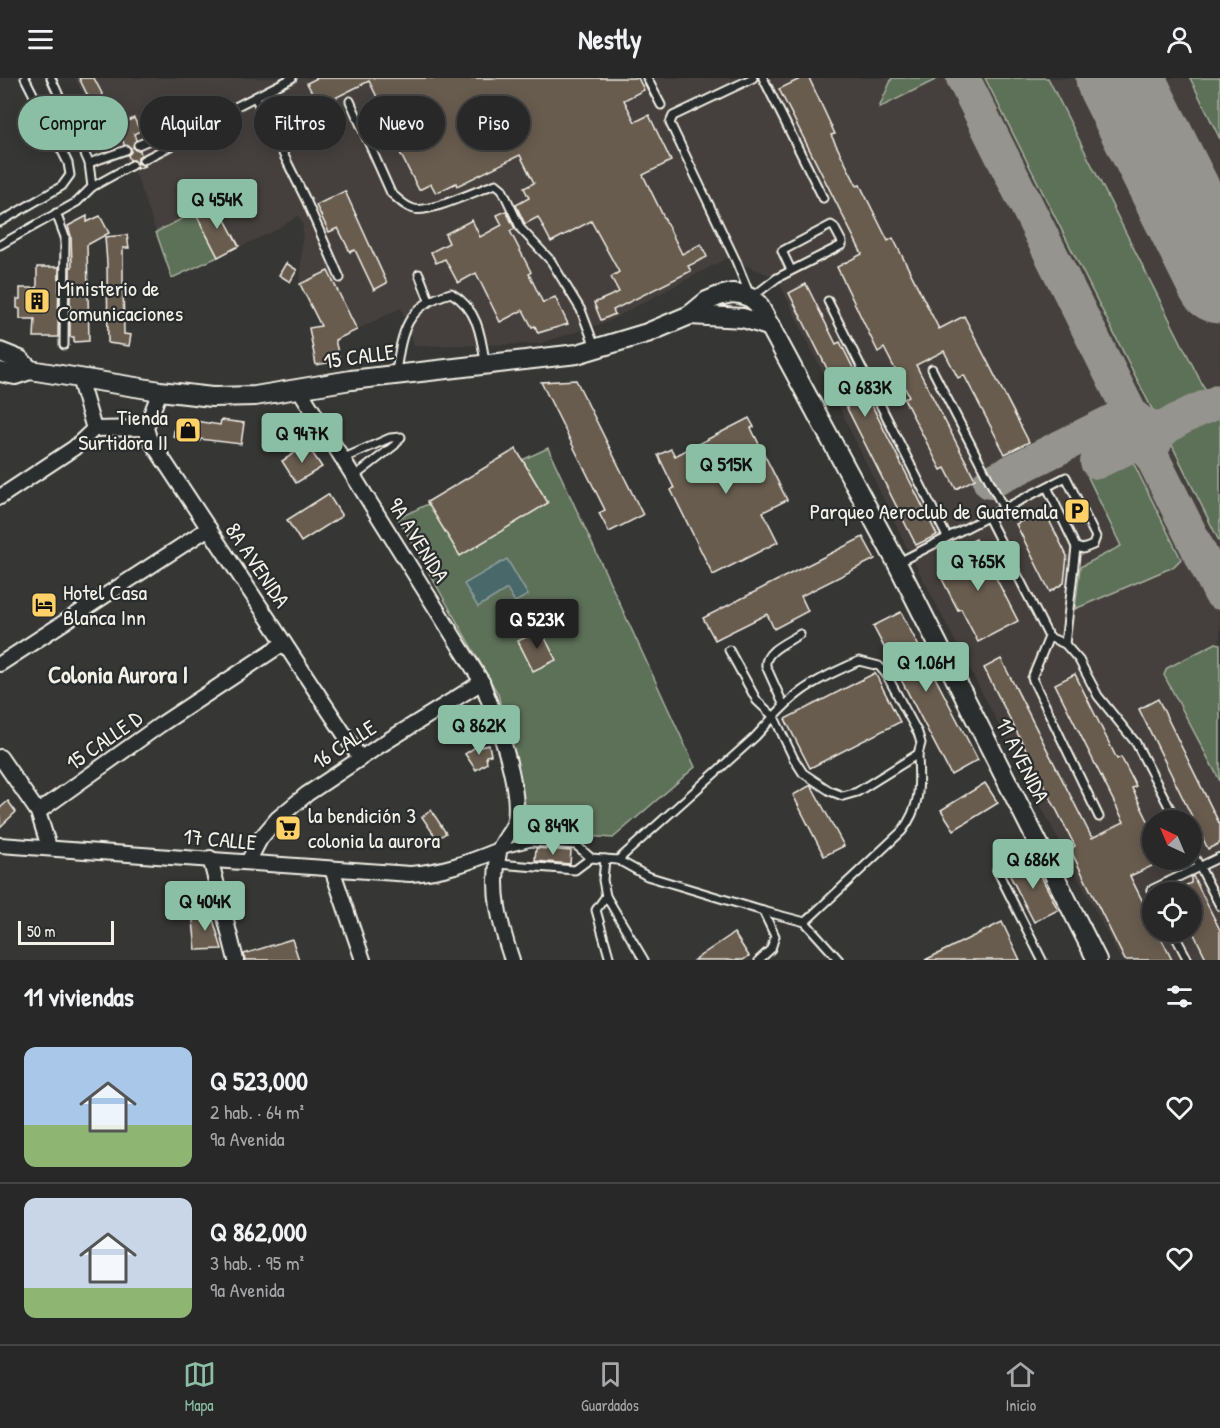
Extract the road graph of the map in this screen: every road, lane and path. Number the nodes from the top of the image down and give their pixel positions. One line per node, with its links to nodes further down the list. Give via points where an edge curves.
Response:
1 (25, 78): 19 (lane, via 68,163 70,175 62,186)
2 (51, 78): 14 (lane)
3 (292, 78): 7 (lane)
4 (647, 78): 9 (lane)
5 (753, 78): 24 (lane, via 673,116 670,123)
6 (763, 78): 17 (lane)
7 (257, 96)
8 (350, 101): 30 (lane, via 391,193 413,209 426,210 496,184 502,189 521,229 551,261 581,310)
9 (660, 105)
10 (126, 150): 14 (lane)
11 (163, 150): 13 (lane)
12 (281, 150): 23 (lane)
13 (143, 160)
14 (90, 163): 16 (lane)
15 (132, 165): 16 (lane)
16 (92, 187): 18 (lane, via 77,202)
17 (823, 198)
18 (56, 213): 20 (lane); 29 (lane, via 65,237)
19 (0, 222)
20 (0, 245)
21 (791, 270): 21 (lane, via 842,245 834,227 831,225 782,252); 24 (lane)
22 (419, 274): 25 (lane)
23 (340, 278)
24 (751, 298): 27 (main road, via 732,293 719,296); 28 (main road, 11 AVENIDA)
25 (429, 300): 32 (lane, via 451,293 469,306); 36 (lane, via 403,331)
26 (828, 301): 49 (lane)
27 (690, 315): 28 (main road, via 743,318); 30 (main road, 15 CALLE)
28 (771, 327): 51 (main road, 11 AVENIDA)
29 (64, 345)
30 (596, 349): 32 (main road, 15 CALLE)
31 (0, 352): 34 (main road, 15 CALLE, via 20,360)
32 (485, 365): 36 (main road, 15 CALLE)
33 (932, 369): 46 (lane)
34 (30, 370): 35 (main road, 15 CALLE, via 15,375); 37 (main road, 15 CALLE)
35 (0, 372)
36 (396, 375): 38 (main road, 15 CALLE)
37 (79, 378): 39 (main road, 15 CALLE); 41 (street)
38 (299, 389): 39 (main road, 15 CALLE, via 212,397); 42 (street, 9A AVENIDA)
39 (160, 391): 40 (street)
40 (146, 428): 41 (street); 48 (street, 8A AVENIDA)
41 (94, 429): 45 (street, via 74,448)
42 (344, 458): 43 (street, 9A AVENIDA); 43 (lane, via 401,437)
43 (355, 476): 58 (street, 9A AVENIDA)
44 (1047, 487): 46 (lane); 50 (lane); 50 (lane, via 1066,477 1096,537 1093,545)
45 (0, 497)
46 (1004, 509): 47 (lane)
47 (988, 517): 49 (lane); 53 (lane)
48 (209, 528): 54 (street, 8A AVENIDA); 57 (street)
49 (947, 537): 51 (lane)
50 (1076, 547): 55 (lane)
51 (897, 563): 95 (main road, 11 AVENIDA)
52 (800, 634): 59 (lane, via 768,654 765,660)
53 (1050, 637): 55 (lane); 66 (lane, via 1032,678)
54 (284, 642): 63 (street, 8A AVENIDA); 65 (street, 15 CALLE D)
55 (1065, 644): 64 (lane, via 1079,660 1098,696 1136,743)
56 (729, 650): 60 (lane, via 757,702)
57 (0, 664)
58 (482, 682): 63 (street, 16 CALLE); 69 (street, 9A AVENIDA, via 515,789 515,821)
59 (784, 706): 60 (lane); 61 (lane, via 801,691 859,661 879,666 918,733)
60 (774, 717): 61 (lane, via 803,773 843,796 868,786); 74 (lane)
61 (918, 754): 85 (lane, via 920,792 902,831)
62 (0, 757): 65 (street)
63 (360, 758): 75 (street, 16 CALLE, via 277,819)
64 (1171, 810)
65 (38, 812): 68 (street)
66 (1099, 817)
67 (0, 845): 68 (street, 17 CALLE)
68 (49, 848): 71 (street, 17 CALLE)
69 (498, 857): 72 (lane, via 575,870); 72 (lane, via 531,842 576,845); 77 (street, 17 CALLE, via 410,874); 89 (street, 9A AVENIDA, via 498,914)
70 (1220, 857): 76 (lane)
71 (210, 858): 75 (street, 17 CALLE); 87 (street)
72 (591, 858): 73 (lane)
73 (604, 859): 74 (lane); 82 (lane)
74 (618, 860): 84 (lane, via 647,876)
75 (248, 862): 77 (street, 17 CALLE)
76 (1202, 866)
77 (332, 869): 88 (street)
78 (997, 870): 94 (lane)
79 (1194, 870): 81 (lane)
80 (1202, 870): 83 (lane)
81 (1168, 882)
82 (606, 896): 90 (lane, via 596,910); 91 (lane)
83 (1220, 906)
84 (763, 911): 85 (lane); 92 (lane, via 776,936 771,949)
85 (805, 922): 93 (lane)
86 (1178, 942): 96 (lane)
87 (236, 960)
88 (363, 960)
89 (512, 960)
90 (610, 960)
91 (644, 960)
92 (759, 960)
93 (839, 960)
94 (1042, 960)
95 (1097, 960)
96 (1188, 960)

